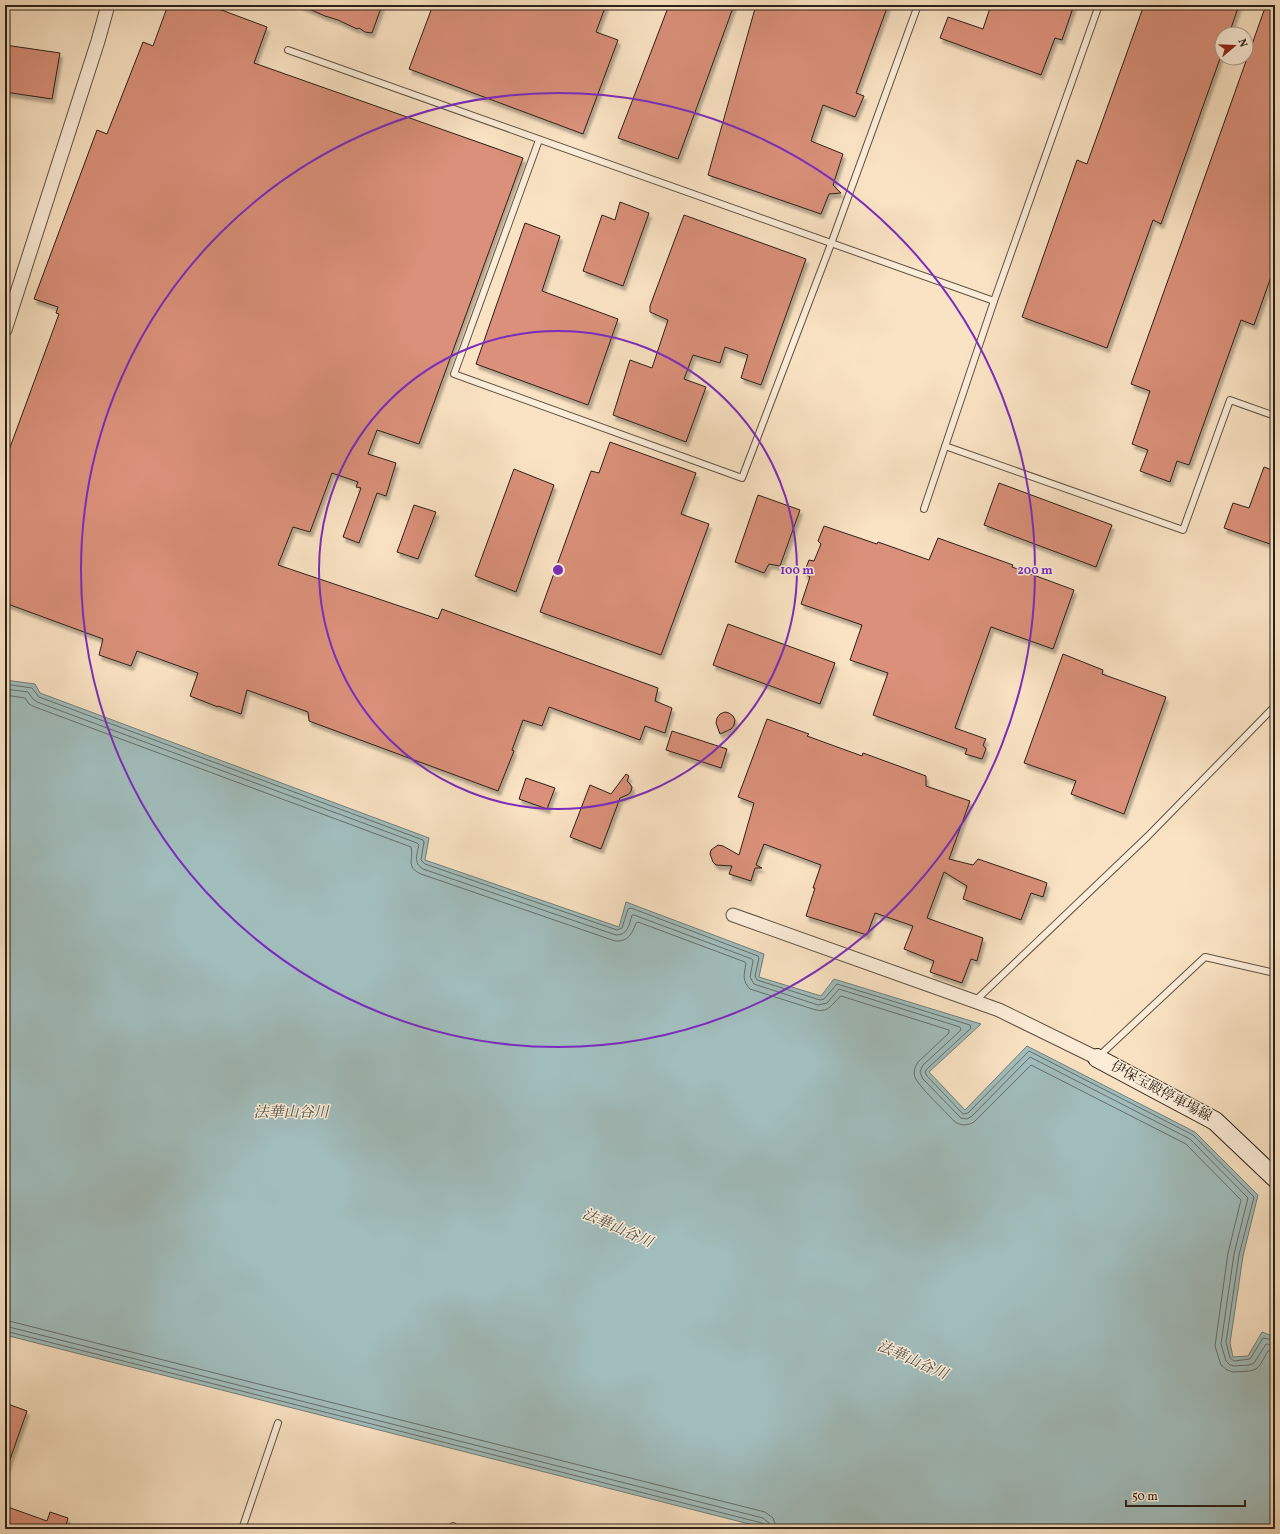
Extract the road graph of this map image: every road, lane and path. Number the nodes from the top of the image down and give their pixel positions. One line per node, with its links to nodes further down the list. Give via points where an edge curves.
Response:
1 (108, 5): 8 (street)
2 (918, 5): 6 (lane)
3 (1099, 5): 7 (lane)
4 (288, 50): 5 (lane)
5 (540, 140): 6 (lane); 6 (lane, via 454,374 742,478)
6 (831, 244): 7 (lane)
7 (994, 302): 10 (lane)
8 (5, 330)
9 (1275, 416): 10 (lane, via 1230,400 1184,530)
10 (945, 446): 11 (lane)
11 (924, 509)
12 (1275, 706): 15 (lane, via 1148,836)
13 (733, 915): 15 (street)
14 (1275, 973): 16 (lane, via 1205,957)
15 (974, 1002): 16 (street, via 999,1010)
16 (1097, 1058): 17 (main road, 伊保宝殿停車場線, via 1215,1121)
17 (1275, 1178)
18 (278, 1423): 19 (lane)
19 (242, 1529)

